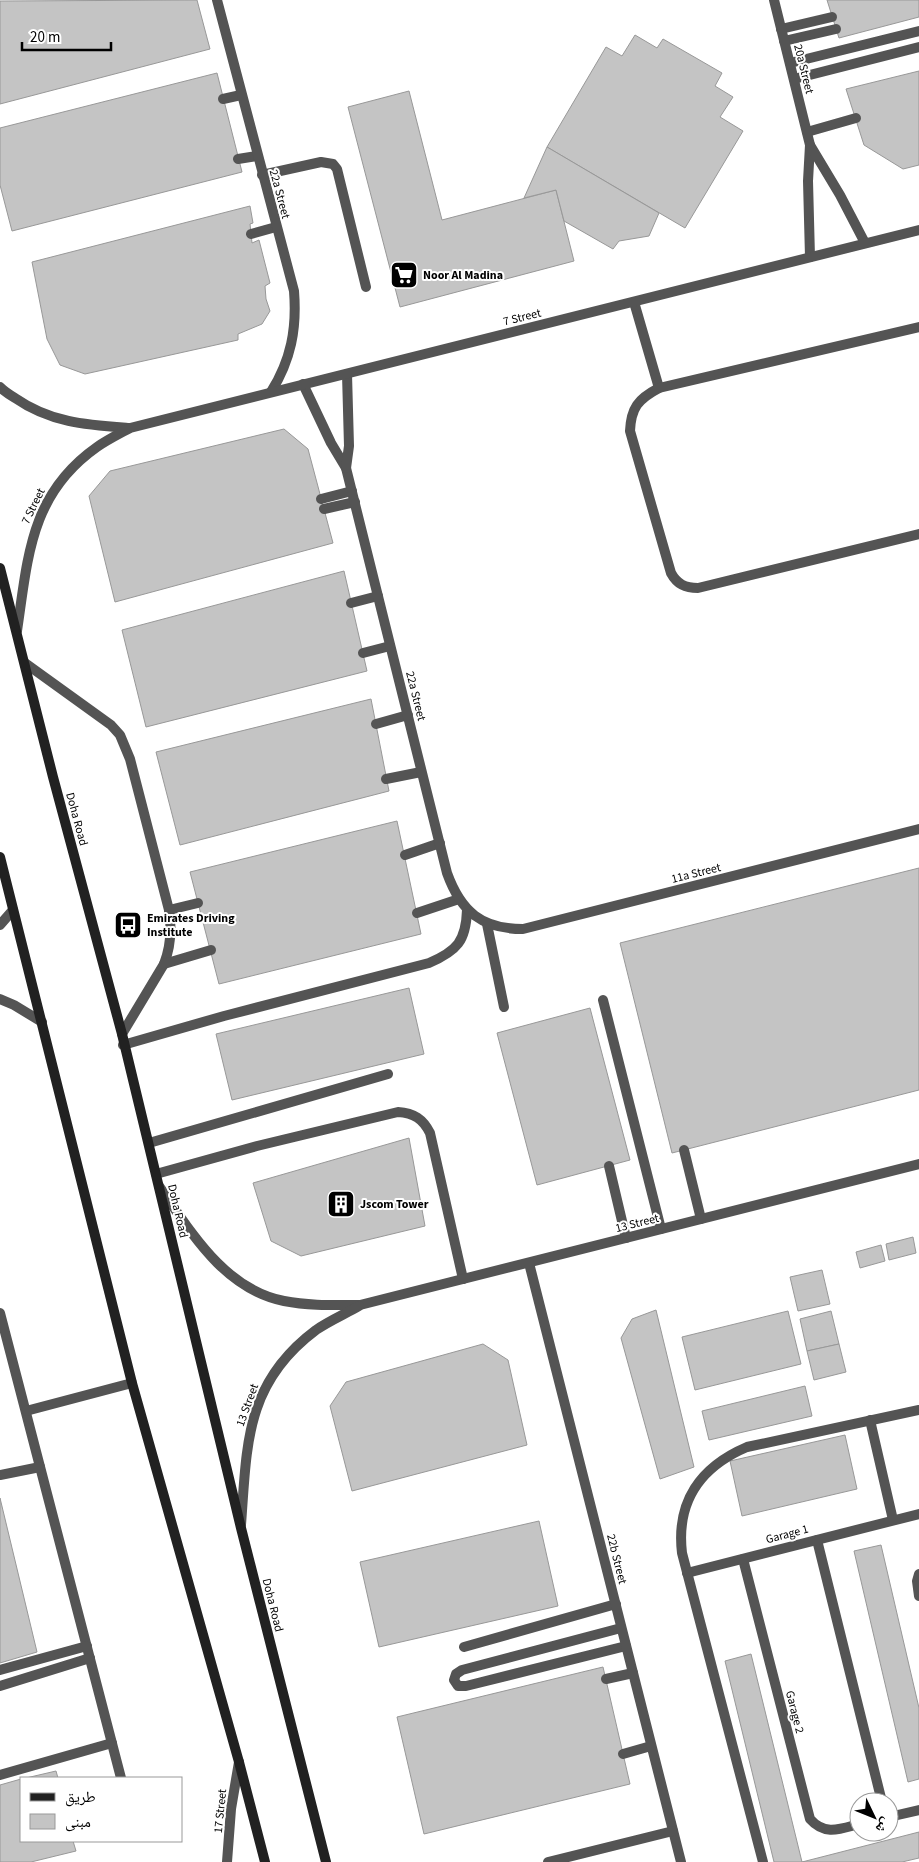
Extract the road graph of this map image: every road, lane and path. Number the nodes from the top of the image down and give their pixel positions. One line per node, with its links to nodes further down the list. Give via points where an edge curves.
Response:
1 (217, 0): 11 (street, 22a Street)
2 (774, 0): 4 (street, 20a Street)
3 (832, 17): 4 (street)
4 (781, 29): 7 (street, 20a Street)
5 (836, 29): 7 (street)
6 (919, 31): 9 (street)
7 (784, 41): 9 (street, 20a Street)
8 (919, 46): 10 (street)
9 (790, 63): 10 (street, 20a Street)
10 (794, 79): 14 (street, 20a Street)
11 (241, 94): 12 (street); 16 (street, 22a Street)
12 (224, 99)
13 (856, 118): 14 (street)
14 (807, 132): 15 (street, 20a Street)
15 (810, 145): 22 (street, 20a Street); 23 (street, 20a Street)
16 (257, 156): 17 (street); 18 (street, 22a Street)
17 (238, 160)
18 (262, 175): 19 (street, 22a Street); 24 (street, via 321,162 333,164 337,169)
19 (276, 227): 21 (street); 31 (street, 22a Street, via 294,291 295,327 287,361)
20 (919, 230): 22 (street, 7 Street)
21 (251, 234)
22 (865, 243): 23 (street, 7 Street)
23 (810, 257): 25 (street, 7 Street)
24 (366, 287)
25 (634, 302): 27 (street, 7 Street); 30 (street)
26 (919, 327): 30 (street)
27 (347, 374): 28 (street, 7 Street); 33 (street, 22a Street, via 349,446)
28 (303, 384): 31 (street, 7 Street); 33 (street, 22a Street)
29 (0, 387): 32 (street, 7 Street, via 29,407 59,420)
30 (659, 388): 36 (street, via 636,404 630,430 671,573 681,585 698,588)
31 (271, 392): 32 (street, 7 Street)
32 (130, 428): 40 (street, 7 Street, via 97,447 73,467 53,491 38,518 29,548)
33 (346, 468): 34 (street, 22a Street)
34 (352, 491): 35 (street, 22a Street); 35 (street, via 323,504)
35 (354, 502): 38 (street, 22a Street)
36 (919, 534)
37 (0, 568): 40 (main road, Doha Road)
38 (378, 596): 39 (street); 41 (street, 22a Street)
39 (351, 603)
40 (17, 631): 43 (main road, Doha Road)
41 (390, 646): 42 (street); 44 (street, 22a Street)
42 (363, 653)
43 (25, 663): 55 (street, via 111,725 120,735 130,759); 66 (main road, Doha Road)
44 (408, 716): 45 (street); 46 (street, 22a Street)
45 (376, 724)
46 (421, 772): 47 (street); 49 (street, 22a Street)
47 (386, 779)
48 (919, 829): 58 (street, 11a Street, via 539,926 508,929)
49 (440, 843): 50 (street); 52 (street, 22a Street, via 447,873)
50 (405, 855)
51 (0, 858): 54 (main road)
52 (459, 899): 56 (street, 22a Street); 57 (street)
53 (198, 903): 55 (street)
54 (13, 910): 59 (street); 65 (main road)
55 (169, 910): 61 (street, via 171,939)
56 (467, 910): 58 (street, 22a Street); 66 (street, via 466,928 459,944 446,956 429,963)
57 (417, 913)
58 (483, 922): 64 (street)
59 (0, 925)
60 (211, 950): 61 (street)
61 (164, 964): 66 (street)
62 (0, 999): 65 (street)
63 (602, 1000): 75 (street)
64 (504, 1007)
65 (42, 1022): 81 (main road)
66 (122, 1040): 68 (main road, Doha Road)
67 (388, 1074): 68 (street)
68 (149, 1143): 72 (main road, Doha Road)
69 (684, 1150): 74 (street)
70 (919, 1164): 74 (street, 13 Street)
71 (609, 1166): 76 (street)
72 (156, 1174): 73 (main road, Doha Road); 78 (street, via 257,1146 408,1112 418,1117 430,1133)
73 (159, 1186): 79 (street, 13 Street, via 200,1245 223,1269 252,1289 282,1301 301,1304); 89 (main road, Doha Road)
74 (701, 1219): 75 (street, 13 Street)
75 (661, 1229): 76 (street, 13 Street)
76 (626, 1238): 77 (street, 13 Street)
77 (529, 1262): 78 (street, 13 Street); 95 (street, 22b Street)
78 (463, 1279): 79 (street, 13 Street)
79 (360, 1305): 89 (street, 13 Street, via 318,1329 296,1347 262,1393 246,1448)
80 (0, 1313): 83 (street)
81 (132, 1383): 83 (street); 108 (main road)
82 (919, 1410): 84 (street)
83 (26, 1411): 85 (street)
84 (870, 1420): 88 (street); 92 (street, via 747,1447 713,1466 699,1480 683,1516 680,1535)
85 (40, 1466): 86 (street); 97 (street)
86 (0, 1475)
87 (919, 1514): 88 (street, Garage 1)
88 (893, 1520): 90 (street, Garage 1)
89 (241, 1528): 116 (main road, Doha Road)
90 (817, 1540): 91 (street, Garage 1); 111 (street)
91 (744, 1559): 92 (street, Garage 1); 114 (street, Garage 2, via 810,1819 816,1827 826,1830)
92 (687, 1573): 121 (street)
93 (919, 1574): 94 (street, via 916,1581)
94 (919, 1596)
95 (616, 1604): 96 (street, 22b Street); 99 (street)
96 (621, 1628): 98 (street, 22b Street); 98 (street, via 462,1670 454,1680 458,1686 466,1686)
97 (86, 1646): 100 (street); 101 (street)
98 (626, 1646): 102 (street, 22b Street)
99 (464, 1647)
100 (90, 1658): 104 (street); 105 (street)
101 (0, 1670)
102 (633, 1674): 103 (street); 106 (street, 22b Street)
103 (606, 1679)
104 (0, 1686)
105 (112, 1744): 109 (street); 110 (street)
106 (651, 1746): 107 (street); 115 (street, 22b Street)
107 (623, 1754)
108 (240, 1762): 117 (street, 17 Street, via 231,1809); 118 (main road)
109 (0, 1775)
110 (121, 1777)
111 (880, 1792)
112 (919, 1810): 113 (street)
113 (899, 1815)
114 (849, 1826)
115 (673, 1831): 119 (street); 120 (street, 22b Street)
116 (327, 1860)
117 (227, 1862)
118 (265, 1862)
119 (548, 1862)
120 (681, 1862)
121 (763, 1862)

